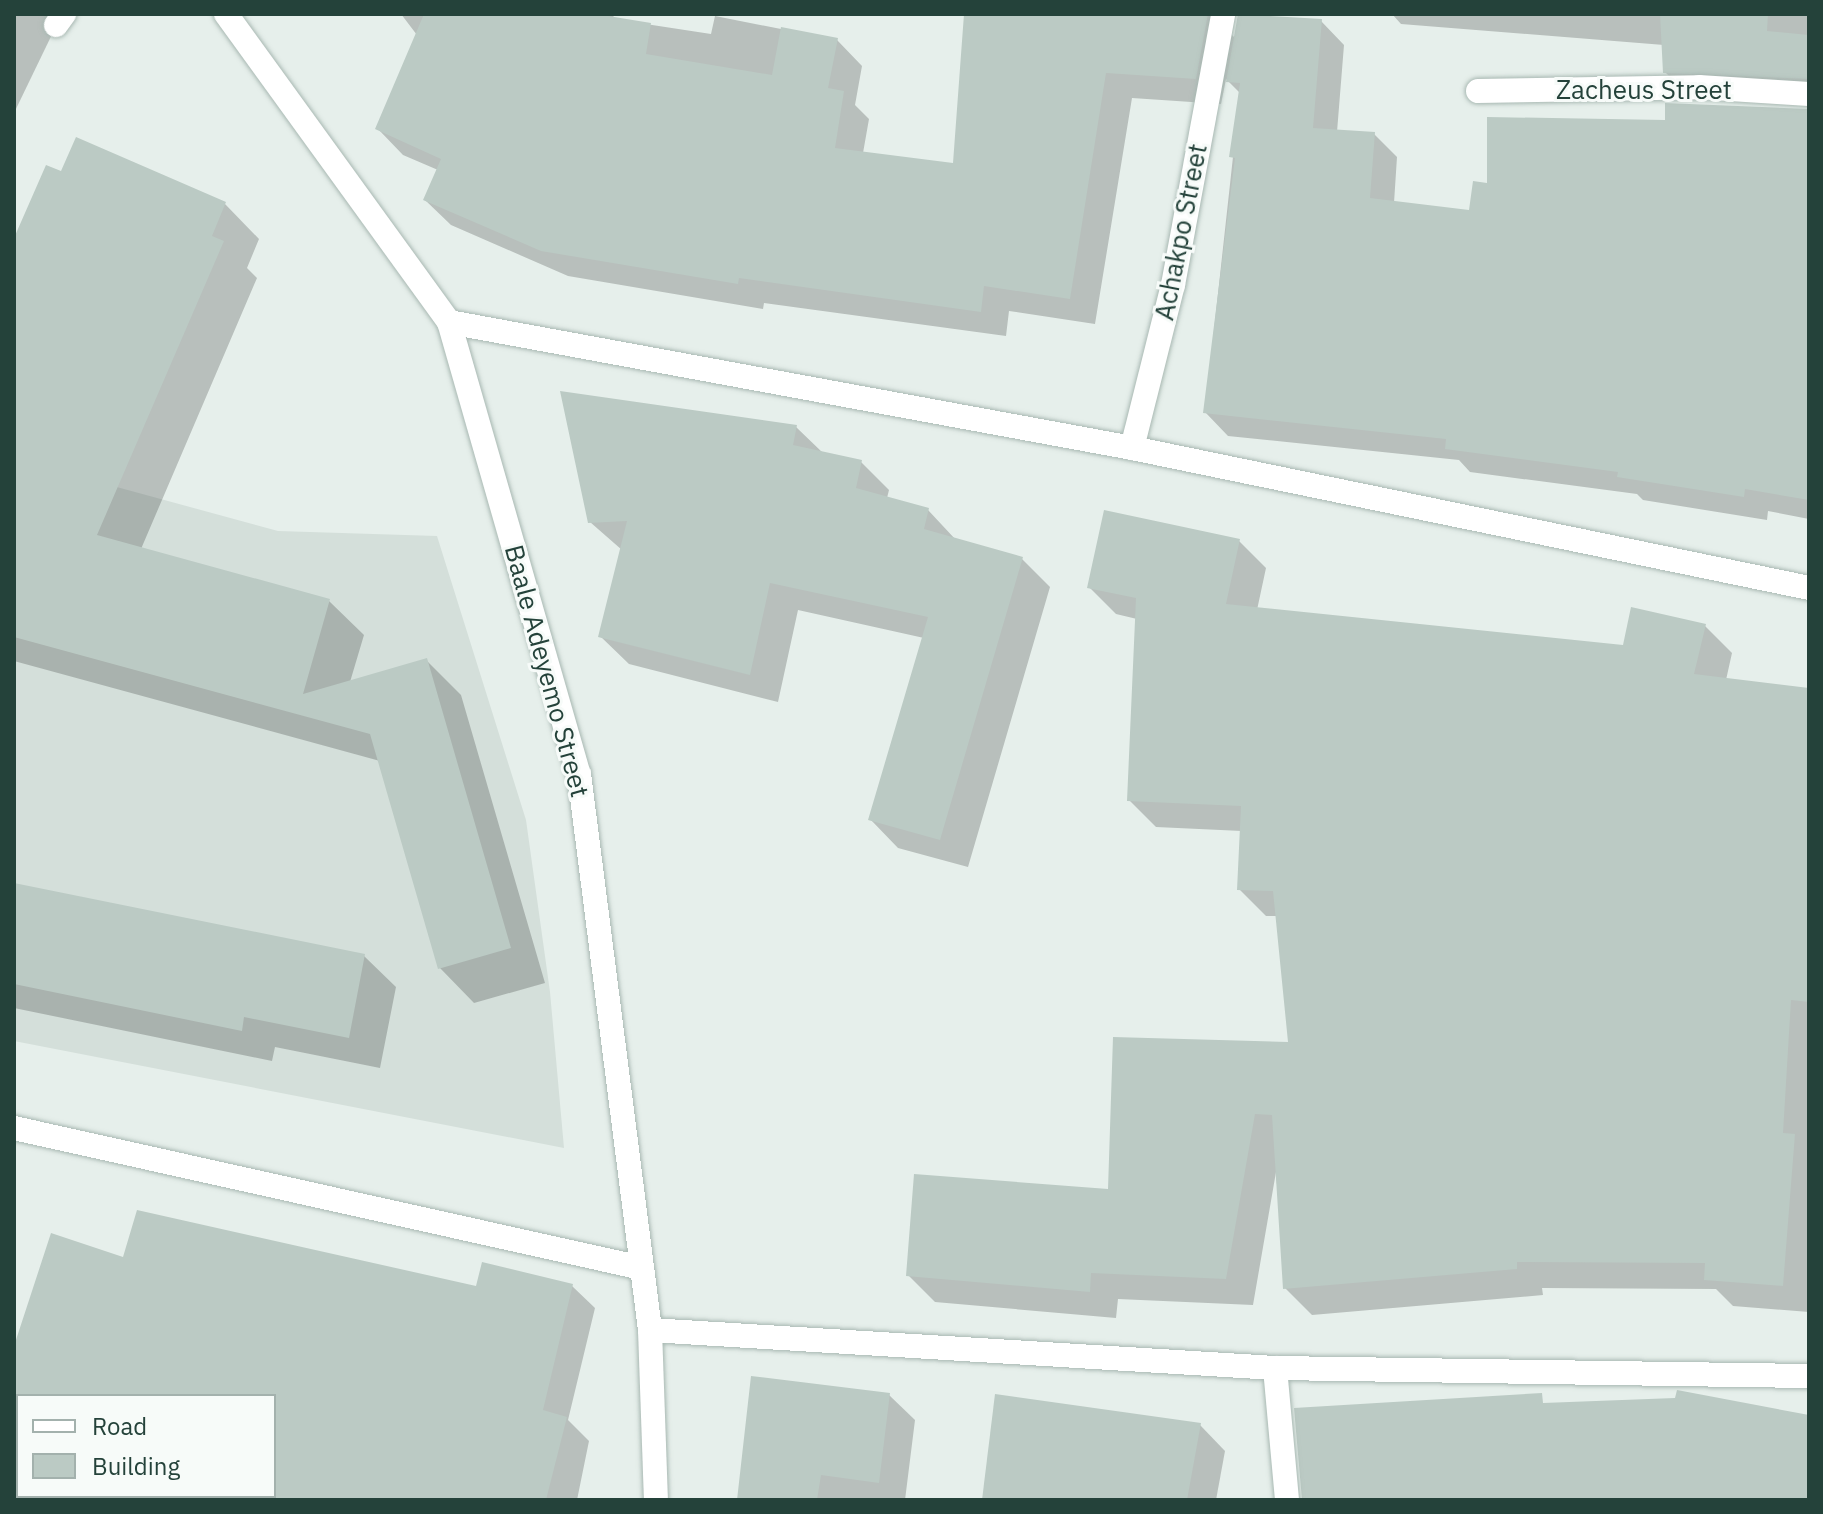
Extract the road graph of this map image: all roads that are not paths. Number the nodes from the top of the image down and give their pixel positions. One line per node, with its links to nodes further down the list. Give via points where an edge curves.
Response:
1 (226, 14): 5 (street, Baale Adeyemo Street)
2 (1223, 14): 6 (street, Achakpo Street, via 1173,285)
3 (1478, 91): 4 (street, Zacheus Street, via 1699,87)
4 (1809, 94)
5 (449, 322): 6 (street); 9 (street, Baale Adeyemo Street, via 579,774)
6 (1132, 448): 7 (street)
7 (1809, 588)
8 (14, 1128): 9 (street)
9 (642, 1268): 10 (street, Baale Adeyemo Street)
10 (650, 1330): 11 (street); 13 (street, Baale Adeyemo Street)
11 (1275, 1368): 12 (street); 14 (street)
12 (1809, 1376)
13 (656, 1500)
14 (1287, 1500)

